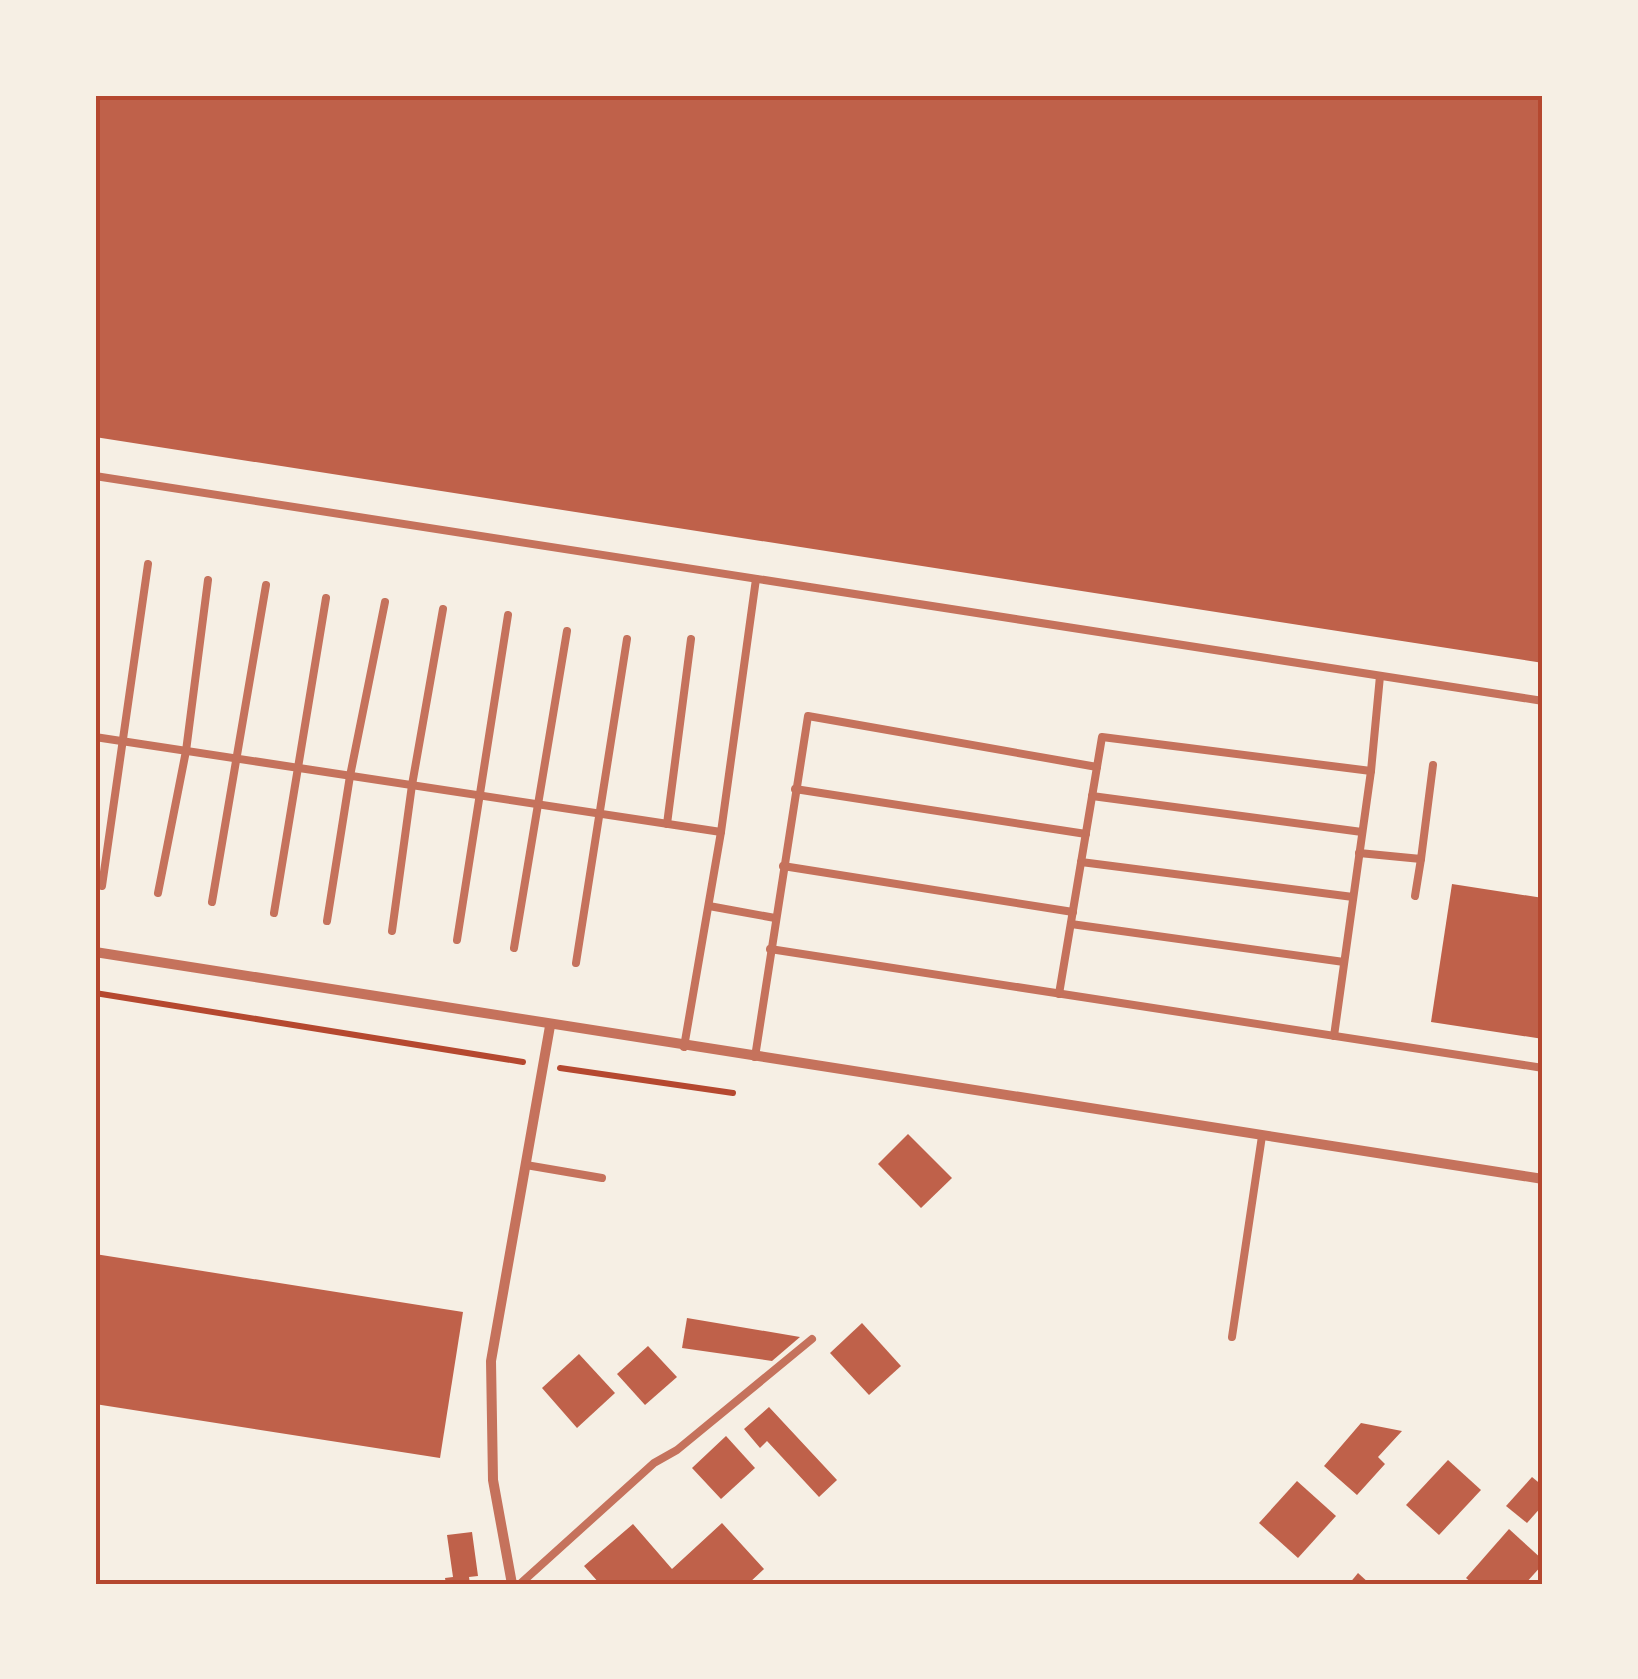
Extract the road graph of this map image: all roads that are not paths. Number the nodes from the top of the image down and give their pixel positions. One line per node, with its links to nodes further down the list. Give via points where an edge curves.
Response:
1 (95, 476): 3 (lane)
2 (148, 564): 16 (lane)
3 (756, 578): 13 (lane); 31 (lane)
4 (208, 580): 17 (lane)
5 (266, 585): 18 (lane)
6 (326, 598): 21 (lane)
7 (384, 602): 23 (lane)
8 (443, 609): 24 (lane)
9 (508, 616): 26 (lane)
10 (567, 631): 28 (lane)
11 (627, 640): 29 (lane)
12 (691, 640): 30 (lane)
13 (1380, 676): 14 (lane); 22 (lane)
14 (1543, 701)
15 (95, 736): 16 (lane)
16 (121, 740): 17 (lane); 38 (lane)
17 (186, 751): 18 (lane); 39 (lane)
18 (238, 758): 21 (lane); 42 (lane)
19 (1433, 765): 35 (lane)
20 (1097, 767): 22 (lane, via 1102,737); 25 (lane, via 808,716); 27 (lane)
21 (298, 768): 23 (lane); 45 (lane)
22 (1371, 771): 32 (lane)
23 (350, 776): 24 (lane); 47 (lane)
24 (412, 785): 26 (lane); 49 (lane)
25 (795, 789): 33 (lane); 37 (lane)
26 (478, 796): 28 (lane); 50 (lane)
27 (1092, 796): 32 (lane); 33 (lane)
28 (538, 805): 29 (lane); 51 (lane)
29 (600, 814): 30 (lane); 55 (lane)
30 (667, 824): 31 (lane)
31 (721, 832): 43 (lane)
32 (1362, 832): 34 (lane)
33 (1086, 834): 36 (lane)
34 (1360, 853): 35 (lane); 41 (lane)
35 (1421, 859): 40 (lane)
36 (1082, 862): 41 (lane); 44 (lane)
37 (782, 866): 44 (lane); 46 (lane)
38 (102, 886)
39 (158, 893)
40 (1415, 896)
41 (1353, 897): 54 (lane)
42 (212, 902)
43 (708, 906): 46 (lane); 59 (lane)
44 (1073, 912): 48 (lane)
45 (274, 914)
46 (775, 918): 52 (lane)
47 (327, 921)
48 (1071, 924): 54 (lane); 56 (lane)
49 (392, 931)
50 (457, 940)
51 (514, 948)
52 (770, 949): 56 (lane); 60 (lane)
53 (95, 952): 57 (street)
54 (1344, 962): 58 (lane)
55 (576, 963)
56 (1060, 994): 58 (lane)
57 (550, 1026): 59 (street); 63 (street)
58 (1334, 1036): 61 (lane)
59 (684, 1046): 60 (street)
60 (755, 1058): 62 (street)
61 (1543, 1068)
62 (1262, 1136): 65 (street); 66 (lane)
63 (526, 1165): 64 (lane); 68 (street, via 491,1361 493,1480)
64 (602, 1178)
65 (1543, 1179)
66 (1232, 1337)
67 (812, 1339): 69 (lane, via 654,1463)
68 (512, 1584)
69 (520, 1584)

